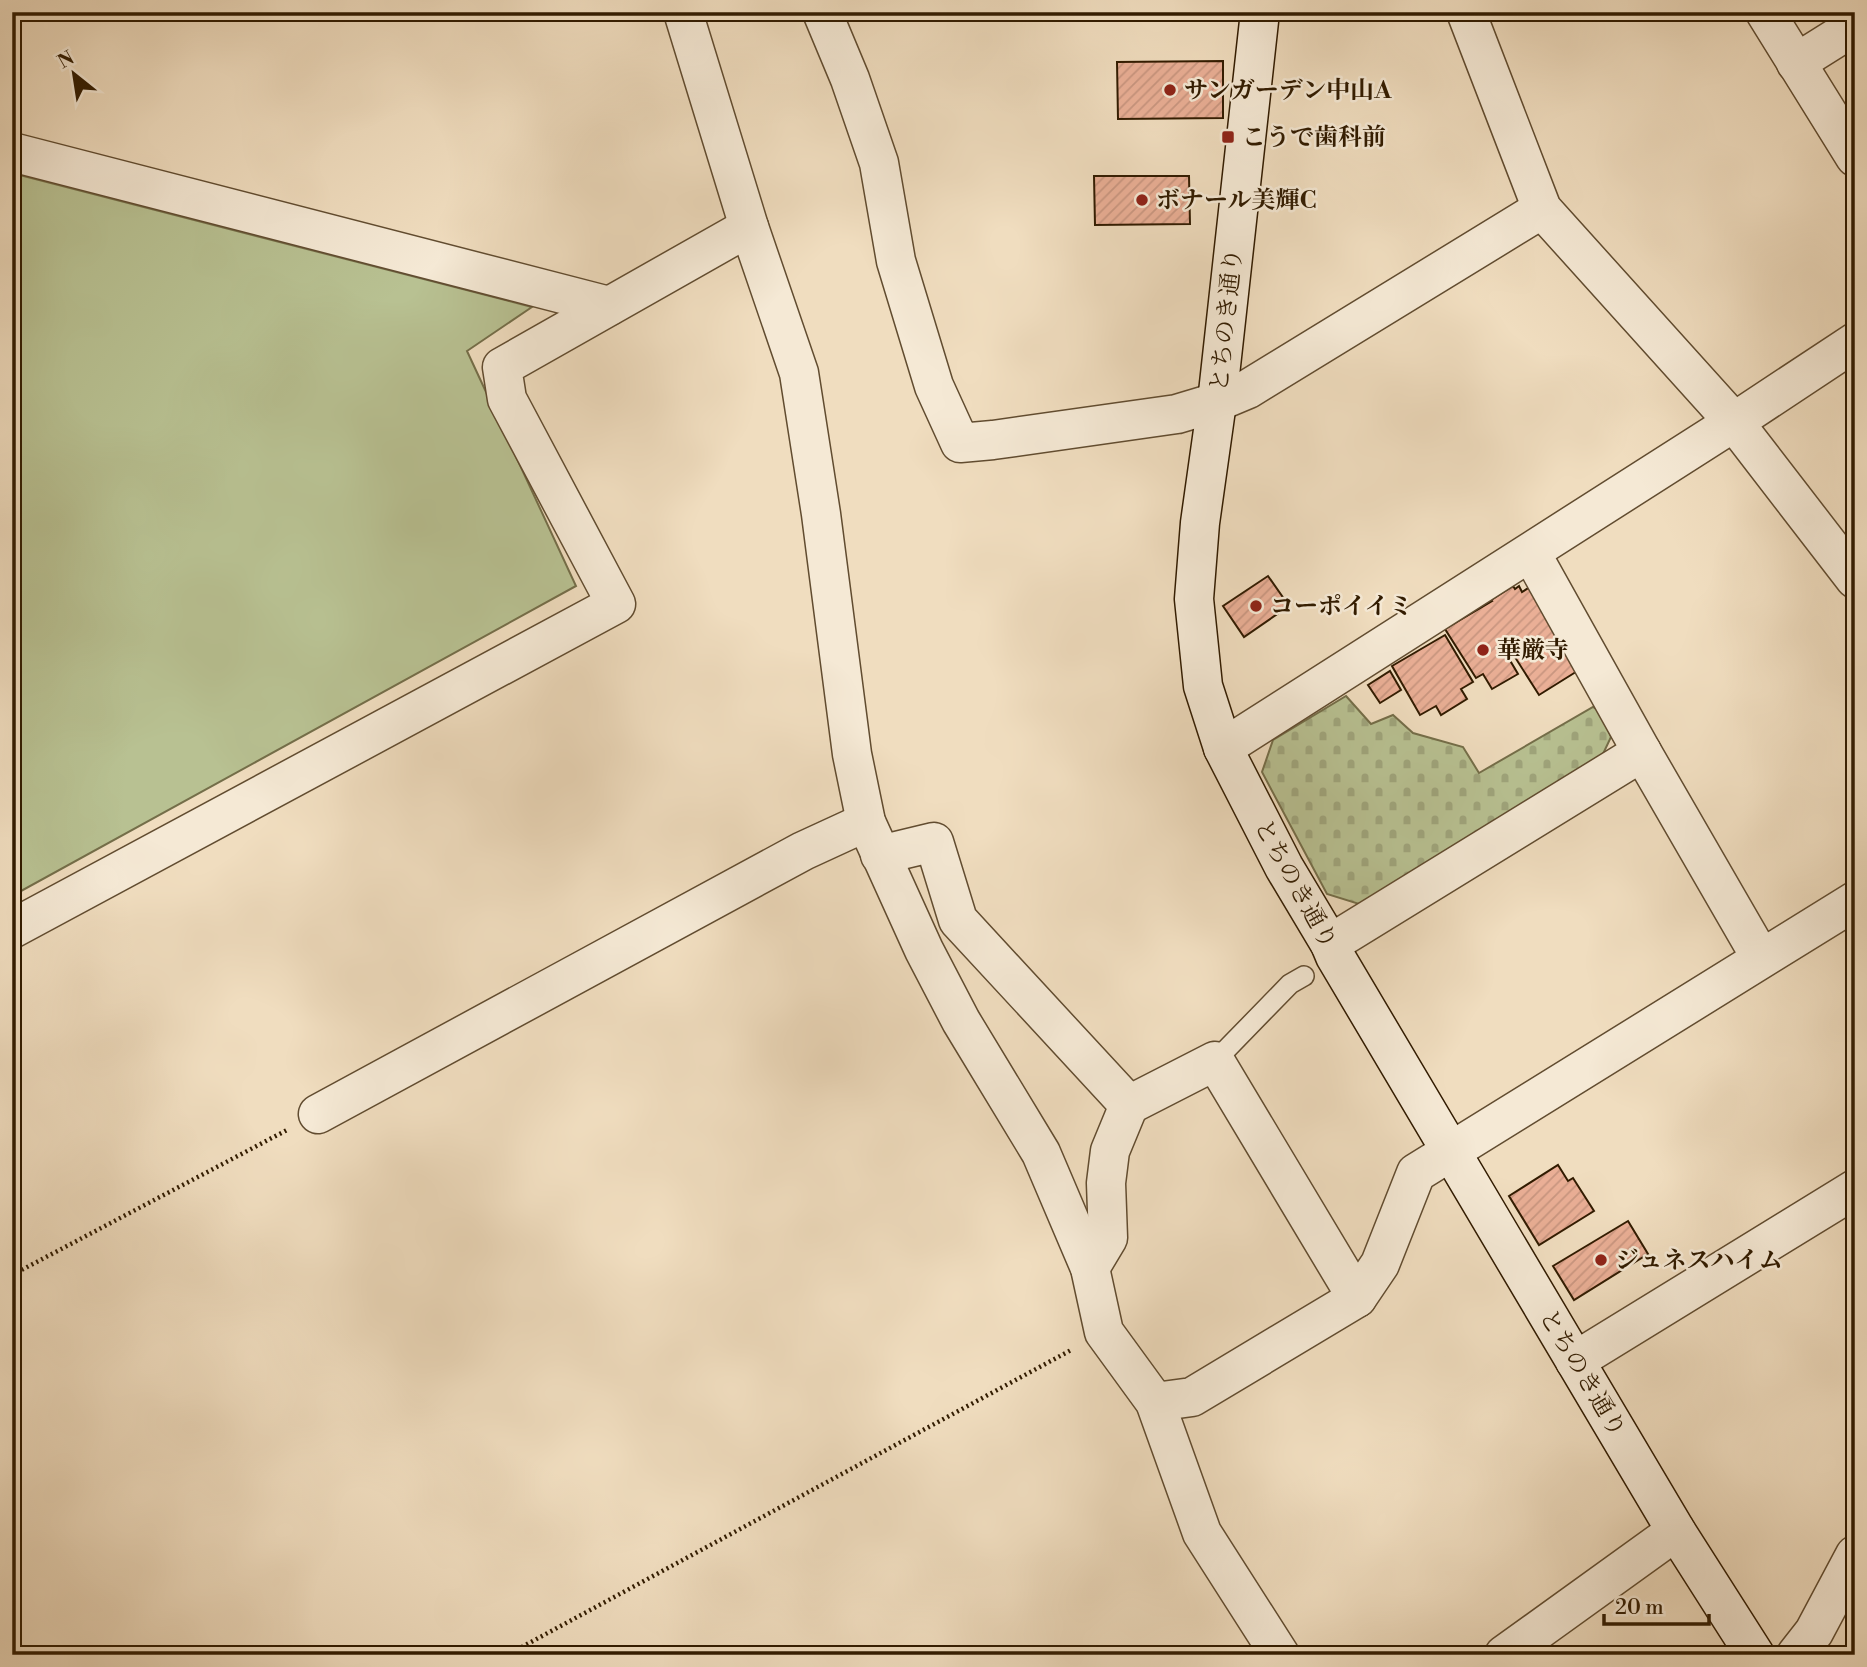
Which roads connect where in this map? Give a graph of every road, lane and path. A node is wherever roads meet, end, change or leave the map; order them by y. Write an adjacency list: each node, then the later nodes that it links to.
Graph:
1 (682, 12): 11 (street)
2 (822, 12): 14 (street)
3 (1260, 12): 14 (street, とちのき通り)
4 (1466, 12): 10 (street)
5 (1765, 12): 7 (street)
6 (1855, 26): 7 (street)
7 (1796, 63): 9 (street)
8 (12, 152): 12 (street)
9 (1855, 157)
10 (1542, 209): 14 (street); 15 (street)
11 (749, 227): 12 (street); 20 (street)
12 (609, 306): 22 (street)
13 (1855, 342): 15 (street)
14 (1217, 402): 18 (street, とちのき通り)
15 (1734, 422): 16 (street); 17 (street)
16 (1531, 553): 18 (street); 19 (street)
17 (1855, 579)
18 (1223, 748): 23 (street, とちのき通り)
19 (1642, 752): 23 (street); 24 (street)
20 (873, 838): 27 (street); 28 (street); 31 (street)
21 (1855, 901): 24 (street)
22 (12, 929)
23 (1330, 944): 29 (street, とちのき通り)
24 (1761, 958): 29 (street)
25 (1304, 976): 26 (lane)
26 (1215, 1061): 27 (street); 33 (street)
27 (1129, 1105): 31 (street)
28 (318, 1114): 32 (path)
29 (1452, 1151): 33 (street); 35 (street, とちのき通り)
30 (1855, 1189): 35 (street)
31 (1090, 1268): 34 (street)
32 (12, 1275)
33 (1357, 1298): 36 (street)
34 (1104, 1332): 36 (street); 39 (path)
35 (1575, 1361): 37 (street, とちのき通り)
36 (1156, 1402): 40 (street)
37 (1676, 1531): 41 (street); 42 (street, とちのき通り)
38 (1855, 1555): 43 (street)
39 (507, 1655)
40 (1280, 1655)
41 (1504, 1655)
42 (1755, 1655)
43 (1796, 1655)

